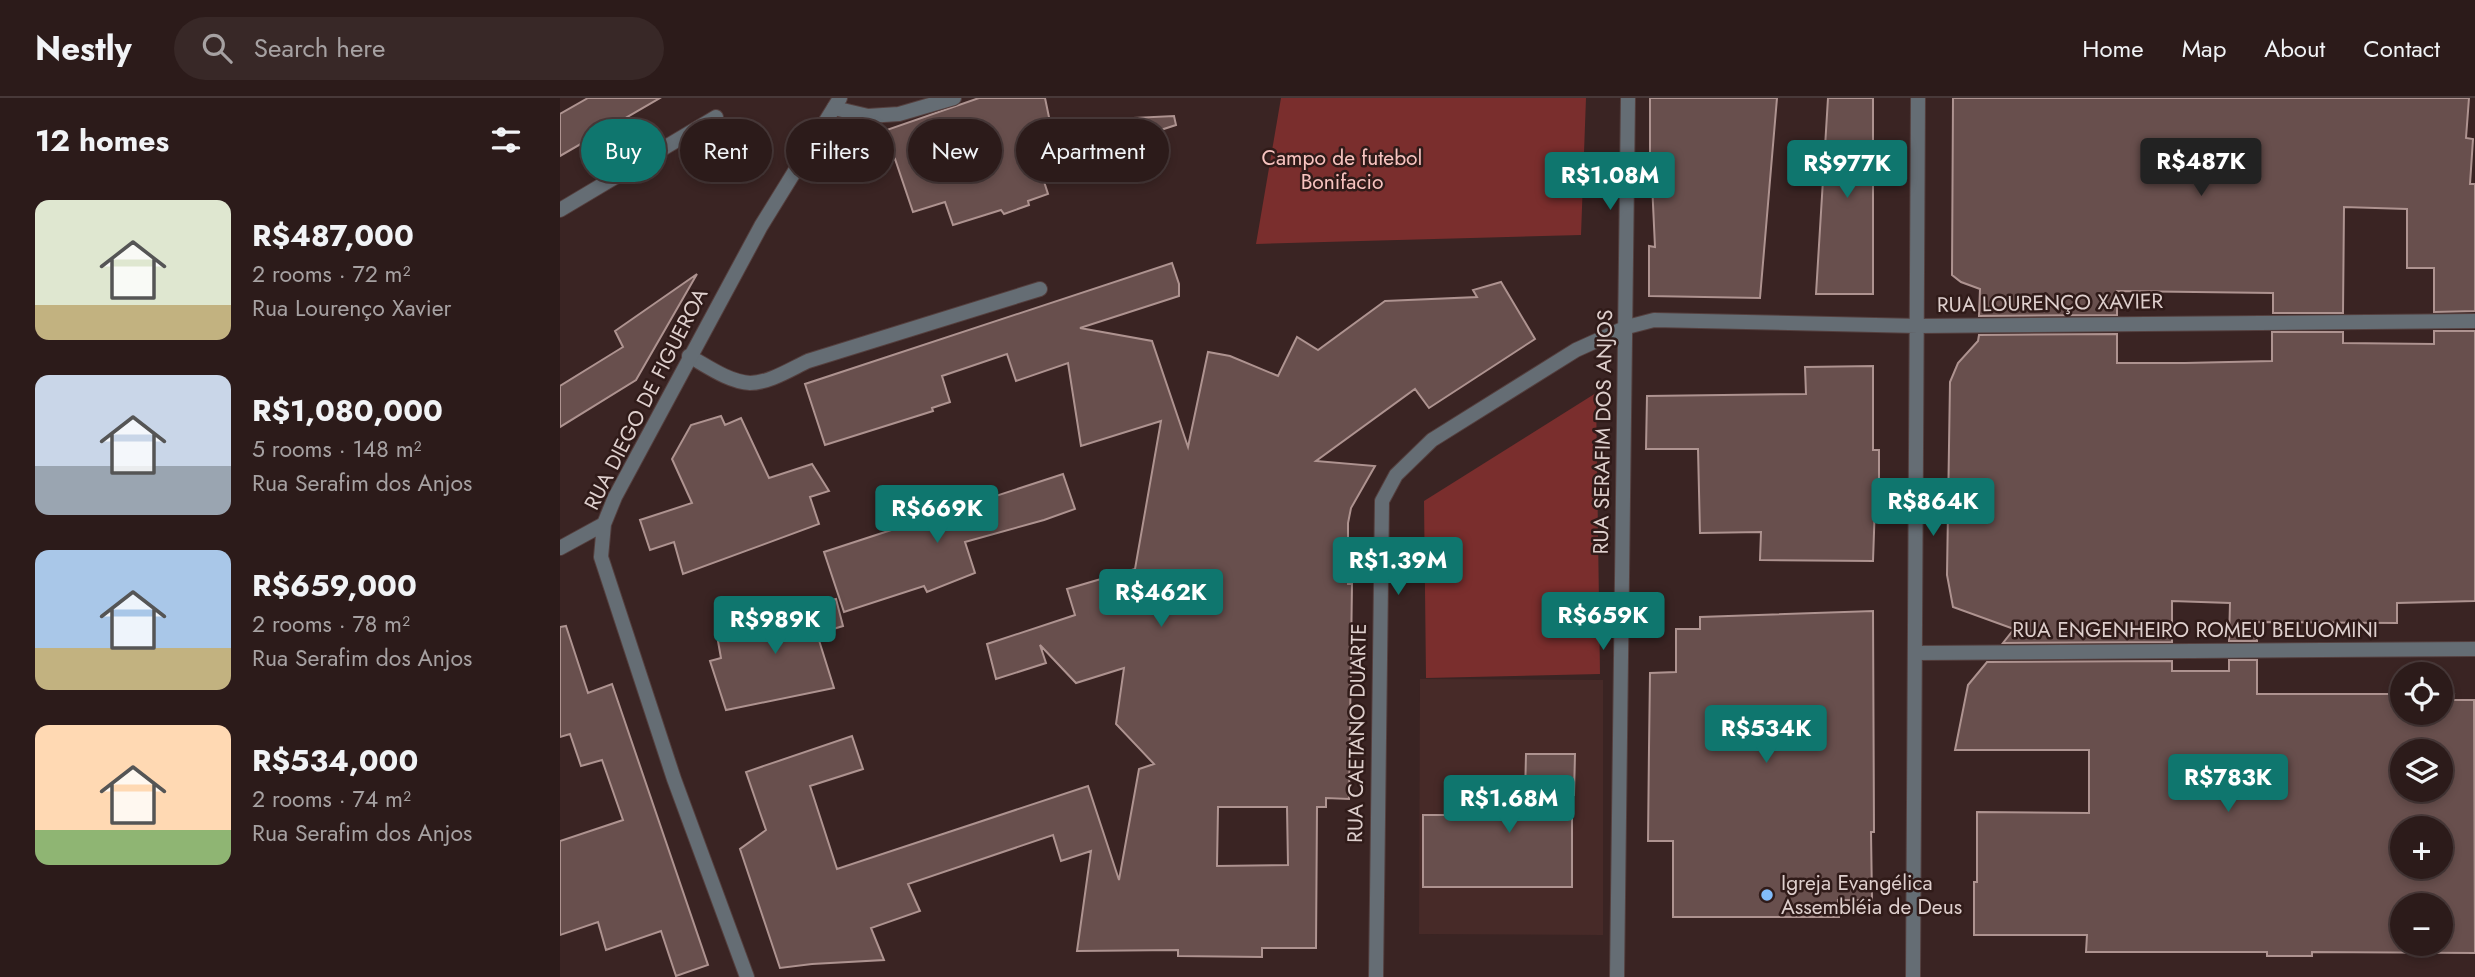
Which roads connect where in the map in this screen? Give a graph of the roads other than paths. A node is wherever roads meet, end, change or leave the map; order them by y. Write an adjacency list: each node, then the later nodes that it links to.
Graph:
1 (954, 98): 4 (street)
2 (1628, 98): 10 (street, RUA SERAFIM DOS ANJOS)
3 (1919, 98): 9 (street)
4 (837, 103): 11 (street, RUA DIEGO DE FIGUEROA)
5 (716, 117): 6 (street)
6 (560, 210)
7 (1040, 289): 11 (street)
8 (2475, 321): 9 (street, RUA LOURENÇO XAVIER)
9 (1918, 326): 10 (street, RUA LOURENÇO XAVIER); 15 (street)
10 (1627, 327): 17 (street, RUA CAETANO DUARTE); 18 (street, RUA SERAFIM DOS ANJOS)
11 (689, 356): 12 (street, RUA DIEGO DE FIGUEROA)
12 (604, 524): 13 (street); 16 (street, RUA DIEGO DE FIGUEROA)
13 (560, 548)
14 (2475, 649): 15 (street, RUA ENGENHEIRO ROMEU BELUOMINI)
15 (1915, 653): 19 (street)
16 (747, 977)
17 (1376, 977)
18 (1617, 977)
19 (1913, 977)

